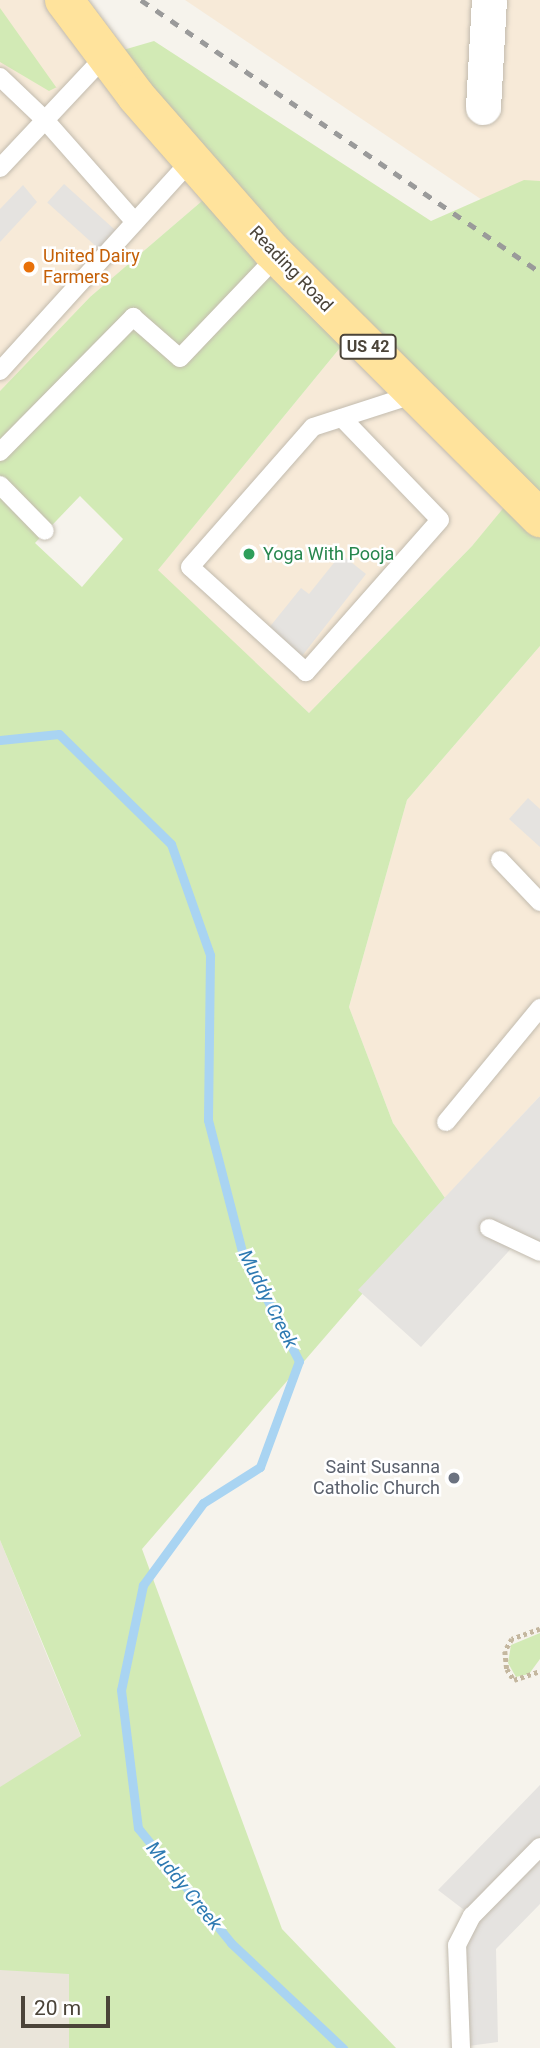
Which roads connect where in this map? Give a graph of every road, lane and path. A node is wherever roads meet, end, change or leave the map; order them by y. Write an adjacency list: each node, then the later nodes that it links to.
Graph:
1 (64, 0): 3 (main road, Reading Road / US 42)
2 (489, 0): 5 (street)
3 (106, 55): 6 (lane); 7 (main road, Reading Road / US 42)
4 (0, 77): 6 (lane)
5 (482, 107)
6 (45, 120): 8 (lane); 9 (lane)
7 (191, 160): 9 (lane); 10 (main road, Reading Road / US 42)
8 (0, 168)
9 (135, 222): 11 (lane)
10 (277, 256): 12 (main road, Reading Road / US 42); 14 (lane)
11 (0, 371)
12 (415, 394): 13 (lane); 16 (main road, Reading Road / US 42)
13 (342, 418): 13 (lane)
14 (0, 452)
15 (0, 485): 17 (lane)
16 (540, 518)
17 (45, 531)
18 (500, 860): 19 (lane)
19 (540, 902)
20 (540, 1008): 21 (lane)
21 (446, 1122)
22 (489, 1228): 23 (lane)
23 (540, 1252)
24 (540, 1629): 25 (path)
25 (540, 1671)
26 (540, 1847): 27 (lane)
27 (461, 2048)

